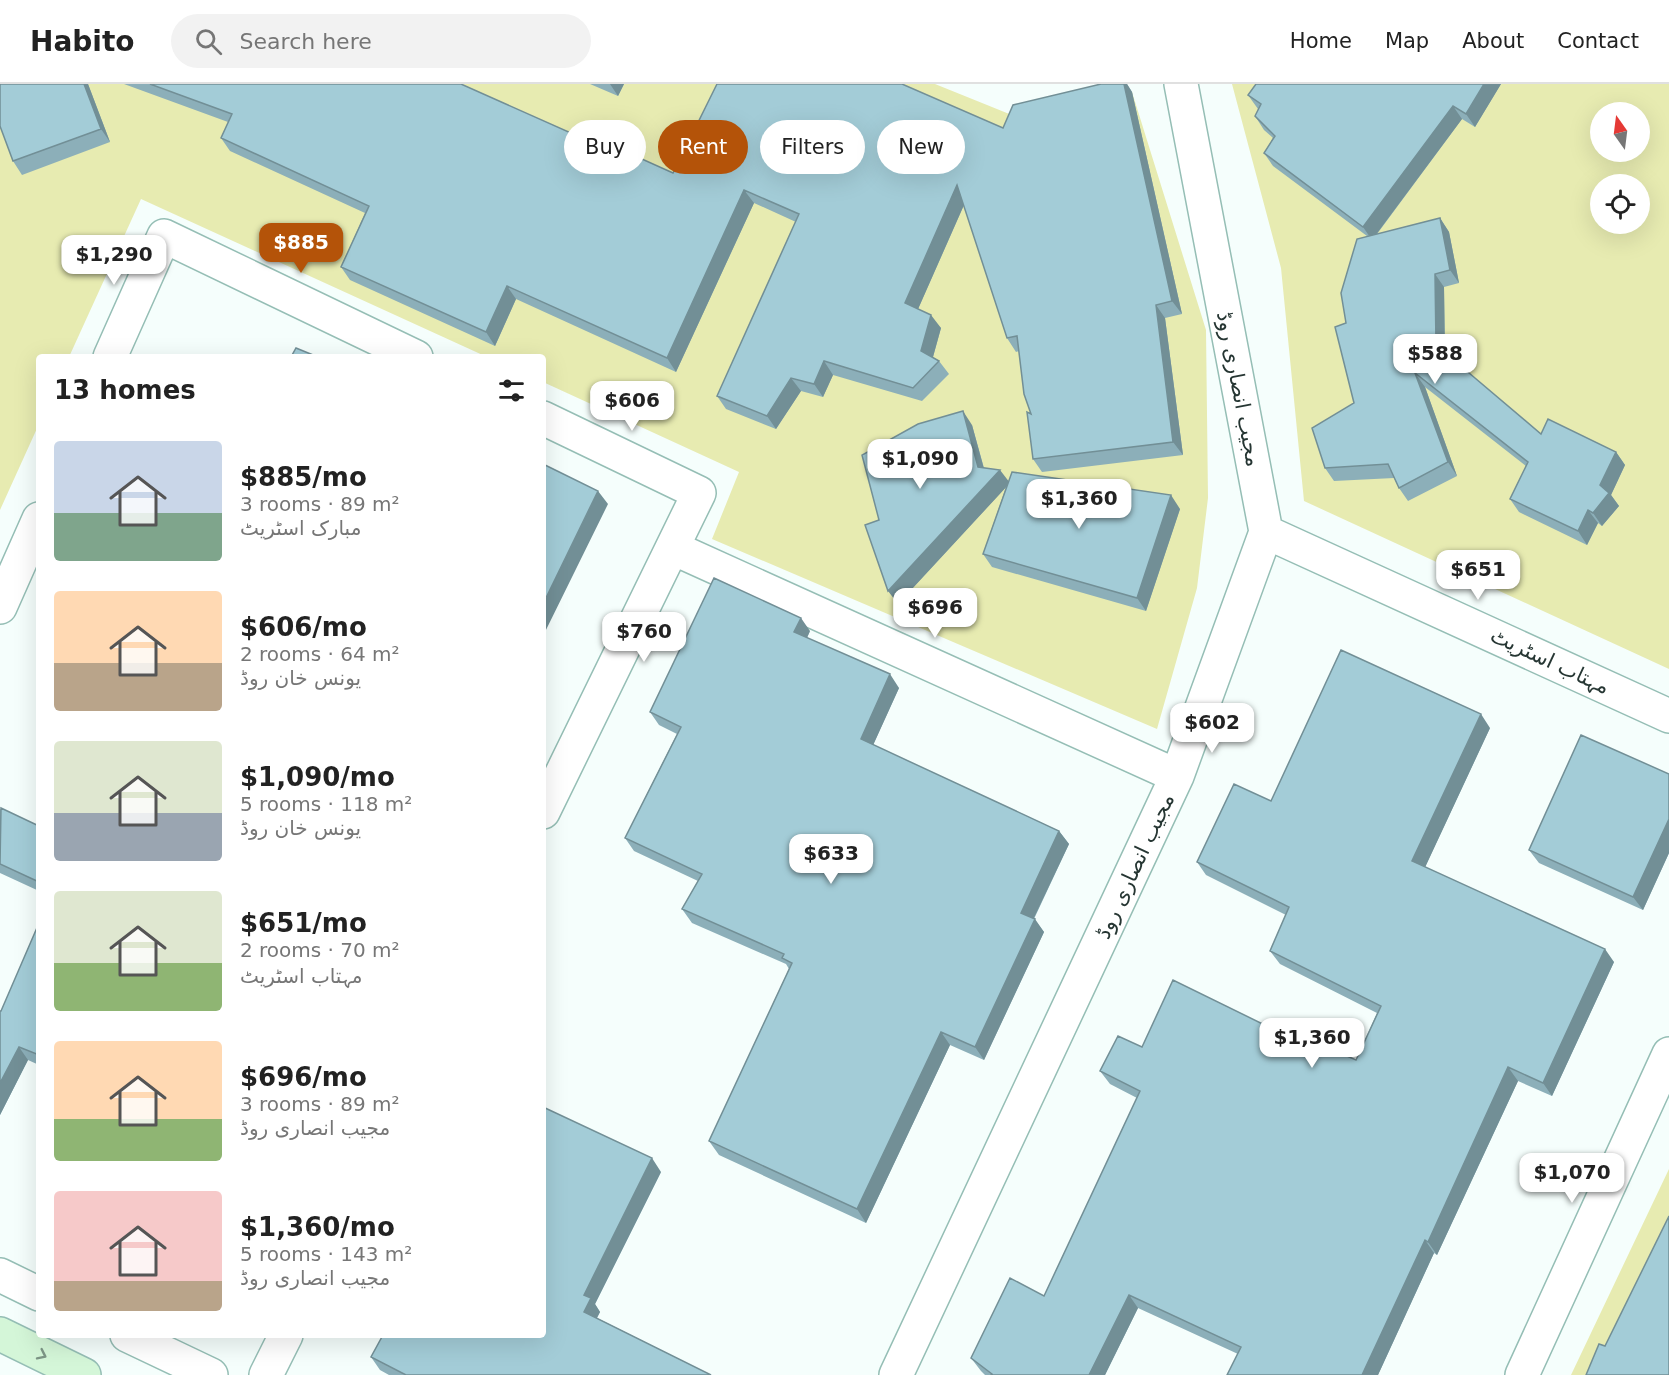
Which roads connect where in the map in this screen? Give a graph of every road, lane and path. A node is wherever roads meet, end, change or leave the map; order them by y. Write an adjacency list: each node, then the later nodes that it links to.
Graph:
1 (1181, 84): 6 (street, مجیب انصاری روڈ)
2 (111, 354): 3 (street)
3 (410, 354)
4 (546, 419): 7 (street)
5 (36, 526): 8 (street)
6 (1266, 532): 9 (street, مہتاب اسٹریٹ); 10 (street, مجیب انصاری روڈ)
7 (673, 548): 10 (street); 11 (street)
8 (0, 607)
9 (1669, 716)
10 (1178, 776): 21 (street, مجیب انصاری روڈ)
11 (546, 806)
12 (1669, 1054): 22 (street)
13 (0, 1275): 14 (street)
14 (36, 1293)
15 (0, 1334): 18 (main road, one-way to 18)
16 (133, 1338): 19 (street)
17 (284, 1338): 20 (street)
18 (84, 1375)
19 (211, 1375)
20 (266, 1375)
21 (896, 1375)
22 (1522, 1375)

